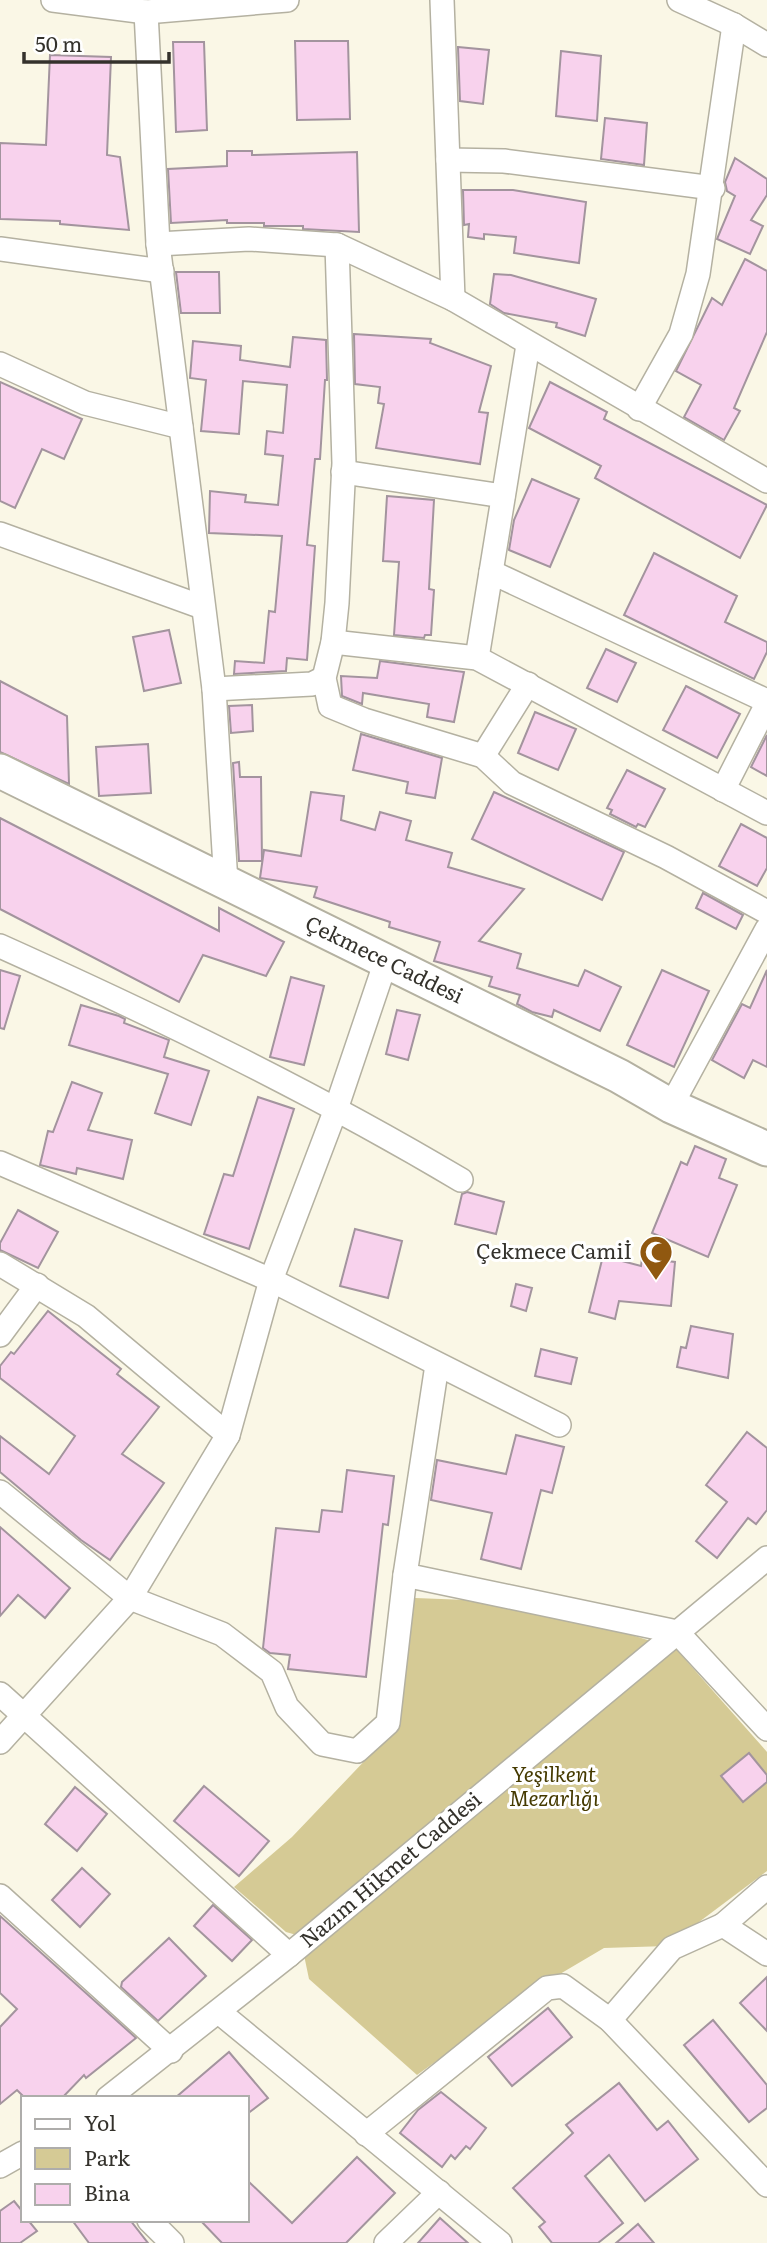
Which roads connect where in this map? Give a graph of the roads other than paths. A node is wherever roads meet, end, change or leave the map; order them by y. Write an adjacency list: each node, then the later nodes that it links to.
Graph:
1 (286, 0): 5 (street)
2 (442, 0): 8 (street)
3 (679, 0): 6 (street)
4 (68, 1): 5 (street)
5 (146, 12): 10 (street)
6 (734, 25): 7 (street); 9 (street)
7 (767, 45)
8 (448, 160): 9 (street); 14 (street)
9 (713, 188): 17 (street)
10 (158, 244): 11 (street); 13 (street)
11 (337, 245): 14 (street); 19 (street)
12 (0, 249): 13 (street)
13 (162, 271): 18 (street)
14 (453, 299): 15 (street)
15 (528, 345): 17 (street); 21 (street)
16 (0, 365): 18 (street)
17 (639, 409): 20 (street)
18 (181, 427): 24 (street)
19 (343, 472): 21 (street); 25 (street)
20 (767, 481)
21 (503, 496): 23 (street)
22 (0, 534): 24 (street)
23 (491, 572): 26 (street); 30 (street)
24 (202, 607): 29 (street)
25 (333, 642): 26 (street); 27 (street)
26 (477, 658): 28 (street)
27 (324, 678): 29 (street); 31 (street)
28 (528, 684): 31 (street); 33 (street)
29 (214, 689): 35 (street)
30 (767, 703): 33 (street)
31 (482, 756): 36 (street)
32 (0, 771): 35 (main road, Çekmece Caddesi)
33 (723, 790): 34 (street)
34 (767, 813)
35 (226, 883): 39 (main road, Çekmece Caddesi)
36 (767, 912)
37 (767, 929): 40 (street)
38 (0, 946): 41 (street)
39 (386, 961): 40 (main road, Çekmece Caddesi); 41 (street)
40 (671, 1106): 42 (main road, Çekmece Caddesi)
41 (336, 1109): 44 (street); 46 (street)
42 (767, 1149)
43 (0, 1163): 46 (street)
44 (461, 1180)
45 (0, 1264): 47 (street)
46 (271, 1280): 49 (street); 51 (street)
47 (37, 1285): 48 (street); 51 (street)
48 (0, 1335)
49 (436, 1366): 50 (street); 54 (street)
50 (559, 1425)
51 (228, 1435): 55 (street)
52 (0, 1492): 55 (street)
53 (767, 1558): 56 (street, Nazım Hikmet Caddesi)
54 (405, 1575): 55 (street); 56 (street)
55 (130, 1598): 58 (street)
56 (677, 1632): 59 (street); 65 (street, Nazım Hikmet Caddesi)
57 (0, 1694): 58 (street)
58 (24, 1714): 60 (street); 65 (street)
59 (767, 1729)
60 (0, 1742)
61 (767, 1887): 63 (street)
62 (0, 1896): 68 (street)
63 (723, 1925): 64 (street); 67 (street)
64 (767, 1954)
65 (289, 1955): 66 (street, Nazım Hikmet Caddesi)
66 (219, 2012): 68 (street, Nazım Hikmet Caddesi); 70 (street)
67 (610, 2020): 70 (street); 73 (street)
68 (171, 2051): 69 (street, Nazım Hikmet Caddesi)
69 (111, 2096)
70 (366, 2134): 74 (street)
71 (21, 2154): 72 (street)
72 (0, 2166)
73 (767, 2185)
74 (439, 2192): 77 (street); 78 (street)
75 (151, 2222): 76 (street)
76 (172, 2243)
77 (386, 2243)
78 (500, 2243)

